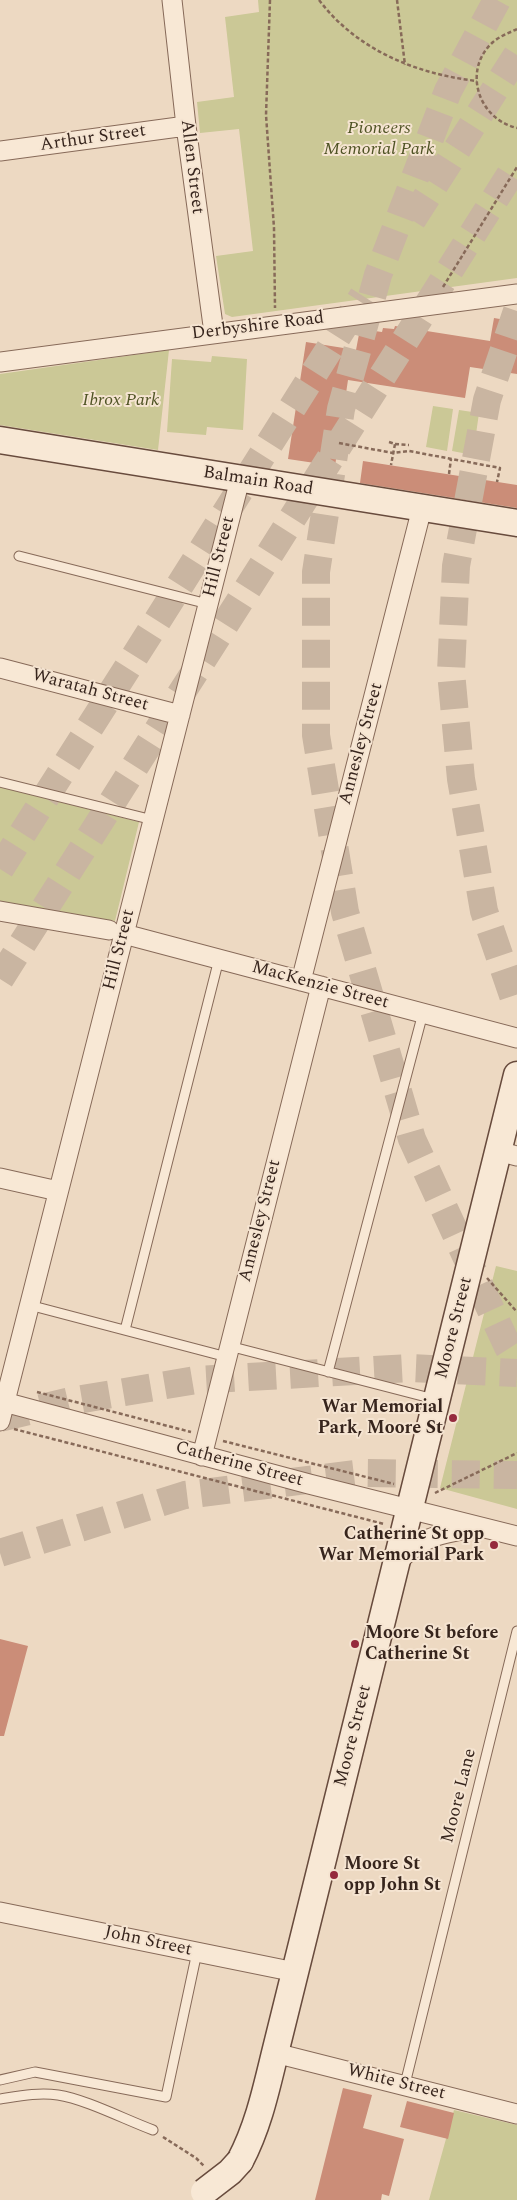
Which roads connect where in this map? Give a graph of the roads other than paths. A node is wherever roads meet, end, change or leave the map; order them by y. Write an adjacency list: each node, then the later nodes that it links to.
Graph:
1 (172, 0): 2 (street, Allen Street)
2 (186, 126): 3 (street, Arthur Street); 5 (street, Allen Street)
3 (0, 151)
4 (517, 294): 5 (street, Derbyshire Road)
5 (214, 333): 6 (street, Derbyshire Road)
6 (0, 362)
7 (0, 440): 8 (main road, Balmain Road)
8 (240, 479): 9 (main road, Balmain Road); 12 (street, Hill Street)
9 (422, 508): 10 (main road, Balmain Road); 20 (street, Annesley Street)
10 (517, 523)
11 (19, 556): 12 (lane)
12 (208, 604): 14 (street, Hill Street)
13 (0, 668): 14 (street, Waratah Street)
14 (180, 715): 16 (street, Hill Street)
15 (0, 782): 16 (lane)
16 (153, 820): 18 (street, Hill Street)
17 (0, 911): 18 (street, MacKenzie Street)
18 (117, 932): 19 (street, MacKenzie Street); 27 (street, Hill Street)
19 (219, 959): 20 (street, MacKenzie Street); 29 (lane)
20 (301, 981): 21 (street, MacKenzie Street)
21 (320, 986): 22 (street, MacKenzie Street); 30 (street, Annesley Street)
22 (423, 1013): 23 (street, MacKenzie Street); 31 (lane)
23 (517, 1038)
24 (517, 1075): 25 (main road, Moore Street)
25 (508, 1153): 32 (main road, Moore Street)
26 (0, 1178): 27 (street)
27 (58, 1191): 28 (street, Hill Street)
28 (29, 1305): 29 (lane); 33 (street, Hill Street)
29 (125, 1330): 30 (lane)
30 (228, 1352): 31 (lane); 34 (street, Annesley Street)
31 (328, 1372): 32 (lane)
32 (437, 1400): 35 (main road, Moore Street)
33 (3, 1413): 34 (street, Catherine Street)
34 (202, 1456): 35 (street, Catherine Street)
35 (410, 1509): 36 (street, Catherine Street); 38 (main road, Moore Street)
36 (479, 1527): 37 (street, Catherine Street); 38 (street, Catherine Street)
37 (517, 1536)
38 (398, 1561): 42 (main road, Moore Street)
39 (517, 1632): 45 (lane, Moore Lane)
40 (0, 1912): 41 (street, John Street)
41 (197, 1952): 42 (street, John Street); 44 (lane)
42 (295, 1972): 43 (main road, Moore Street)
43 (275, 2053): 45 (street, White Street); 49 (main road, Moore Street, bridge)
44 (0, 2080)
45 (405, 2084): 47 (street, White Street)
46 (0, 2099): 48 (lane)
47 (517, 2114)
48 (153, 2130)
49 (202, 2187)

